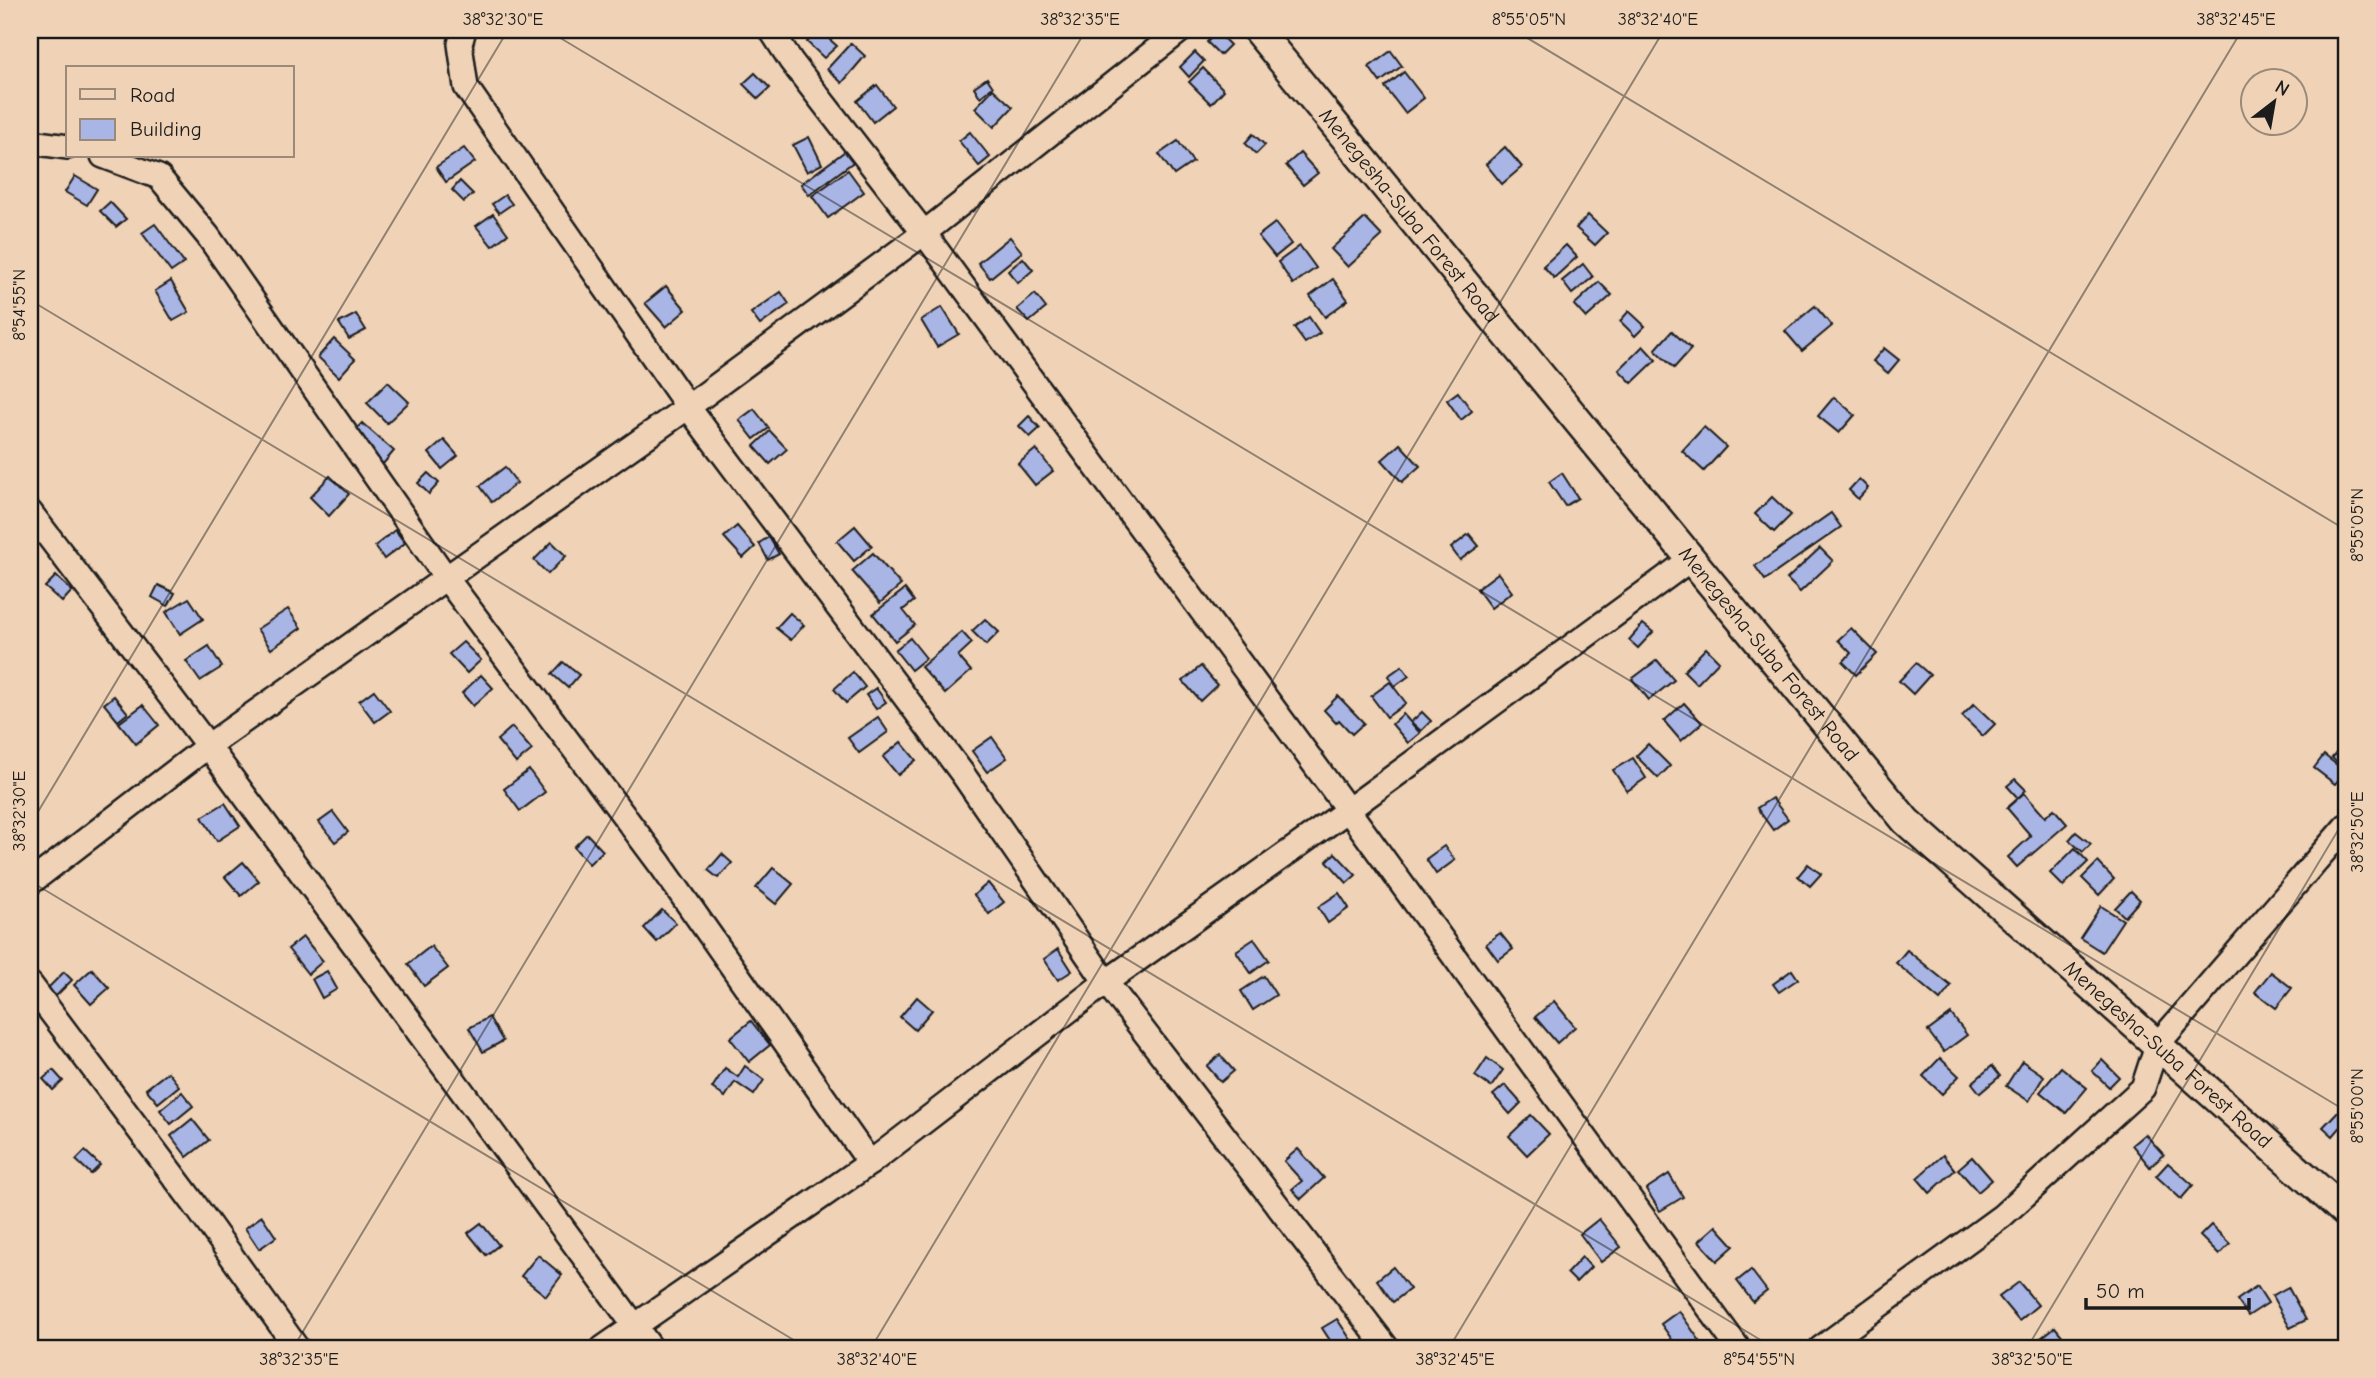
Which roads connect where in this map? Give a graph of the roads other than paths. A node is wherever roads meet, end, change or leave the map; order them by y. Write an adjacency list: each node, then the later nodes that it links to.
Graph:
1 (464, 30): 9 (street)
2 (771, 30): 8 (street)
3 (1181, 30): 8 (street)
4 (1257, 30): 11 (street, Menegesha-Suba Forest Road)
5 (30, 142): 6 (street)
6 (66, 147)
7 (108, 158): 12 (street)
8 (924, 233): 9 (street); 14 (street)
9 (688, 407): 12 (street); 17 (street)
10 (30, 512): 13 (street)
11 (1691, 559): 14 (street); 19 (street, Menegesha-Suba Forest Road)
12 (447, 579): 13 (street); 20 (street)
13 (208, 746): 16 (street); 22 (street)
14 (1348, 810): 17 (street); 27 (street)
15 (2346, 827): 19 (street)
16 (30, 883)
17 (1106, 982): 20 (street); 26 (street)
18 (30, 984): 23 (street)
19 (2157, 1045): 21 (street, Menegesha-Suba Forest Road); 28 (street)
20 (870, 1164): 22 (street)
21 (2346, 1213)
22 (636, 1327): 24 (street); 25 (street)
23 (297, 1348)
24 (603, 1348)
25 (651, 1348)
26 (1387, 1348)
27 (1738, 1348)
28 (1821, 1348)

